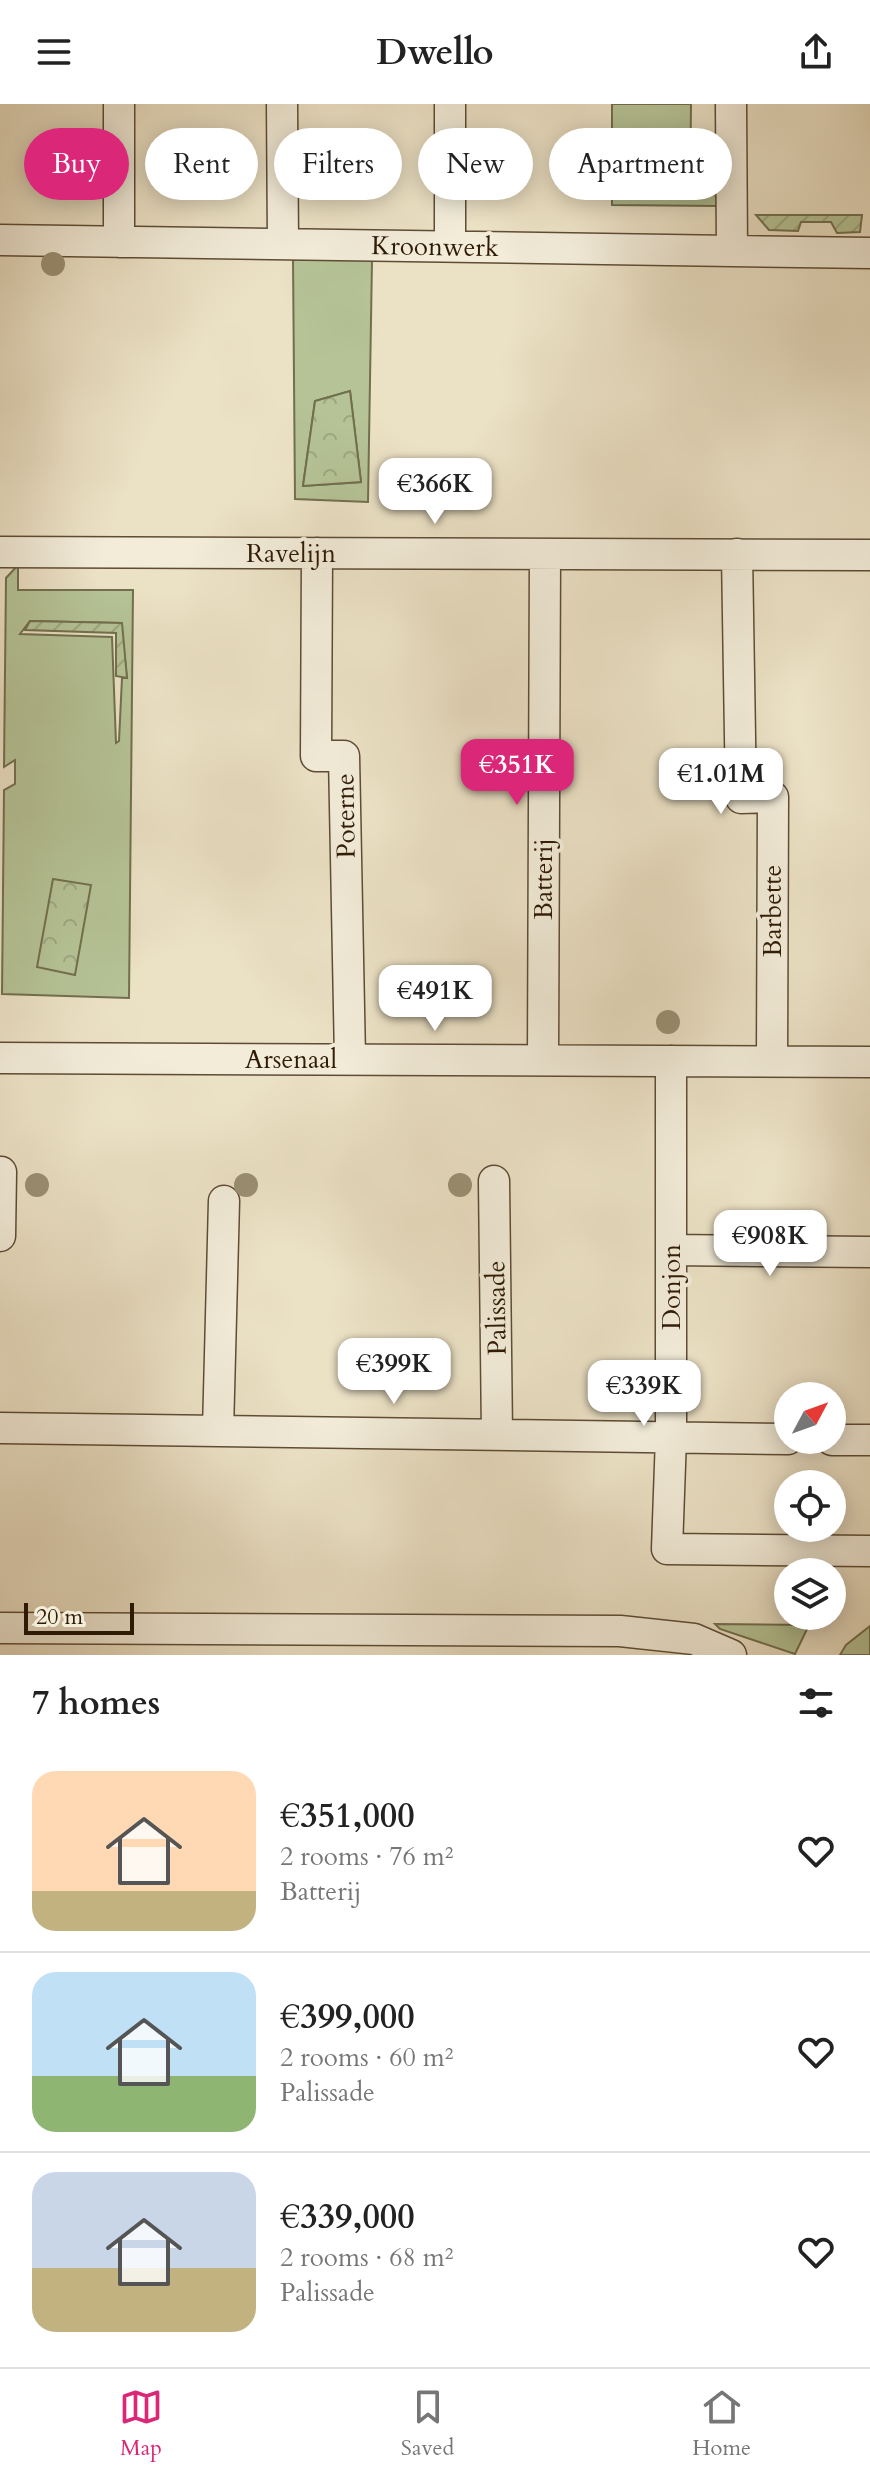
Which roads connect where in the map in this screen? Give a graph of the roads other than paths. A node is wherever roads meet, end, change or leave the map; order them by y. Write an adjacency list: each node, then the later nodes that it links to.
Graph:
1 (119, 104): 6 (street)
2 (282, 104): 7 (street)
3 (450, 104): 8 (street)
4 (731, 104): 9 (street)
5 (0, 240): 6 (street, Kroonwerk)
6 (119, 242): 7 (street, Kroonwerk)
7 (283, 244): 8 (street, Kroonwerk)
8 (450, 246): 9 (street, Kroonwerk)
9 (732, 250): 10 (street, Kroonwerk)
10 (870, 253)
11 (0, 552): 12 (street, Ravelijn)
12 (317, 553): 13 (street, Ravelijn); 17 (street, Poterne)
13 (545, 554): 14 (street, Ravelijn); 18 (street, Batterij)
14 (737, 554): 15 (street, Ravelijn); 20 (street, Barbette)
15 (870, 555)
16 (0, 1058): 17 (street, Arsenaal)
17 (350, 1059): 18 (street, Arsenaal)
18 (543, 1060): 19 (street, Arsenaal)
19 (671, 1061): 20 (street, Arsenaal); 26 (street, Donjon)
20 (772, 1061): 21 (street, Arsenaal)
21 (870, 1062)
22 (1, 1172): 25 (street)
23 (494, 1181): 30 (street, Palissade)
24 (224, 1201): 29 (street)
25 (0, 1236)
26 (671, 1250): 27 (street); 31 (street, Donjon)
27 (870, 1252)
28 (0, 1428): 29 (street)
29 (218, 1431): 30 (street)
30 (497, 1435): 31 (street)
31 (671, 1437): 32 (street); 35 (street, Donjon)
32 (774, 1439)
33 (846, 1440): 34 (street)
34 (870, 1440)
35 (870, 1551)
36 (0, 1628): 37 (street)
37 (731, 1655)

